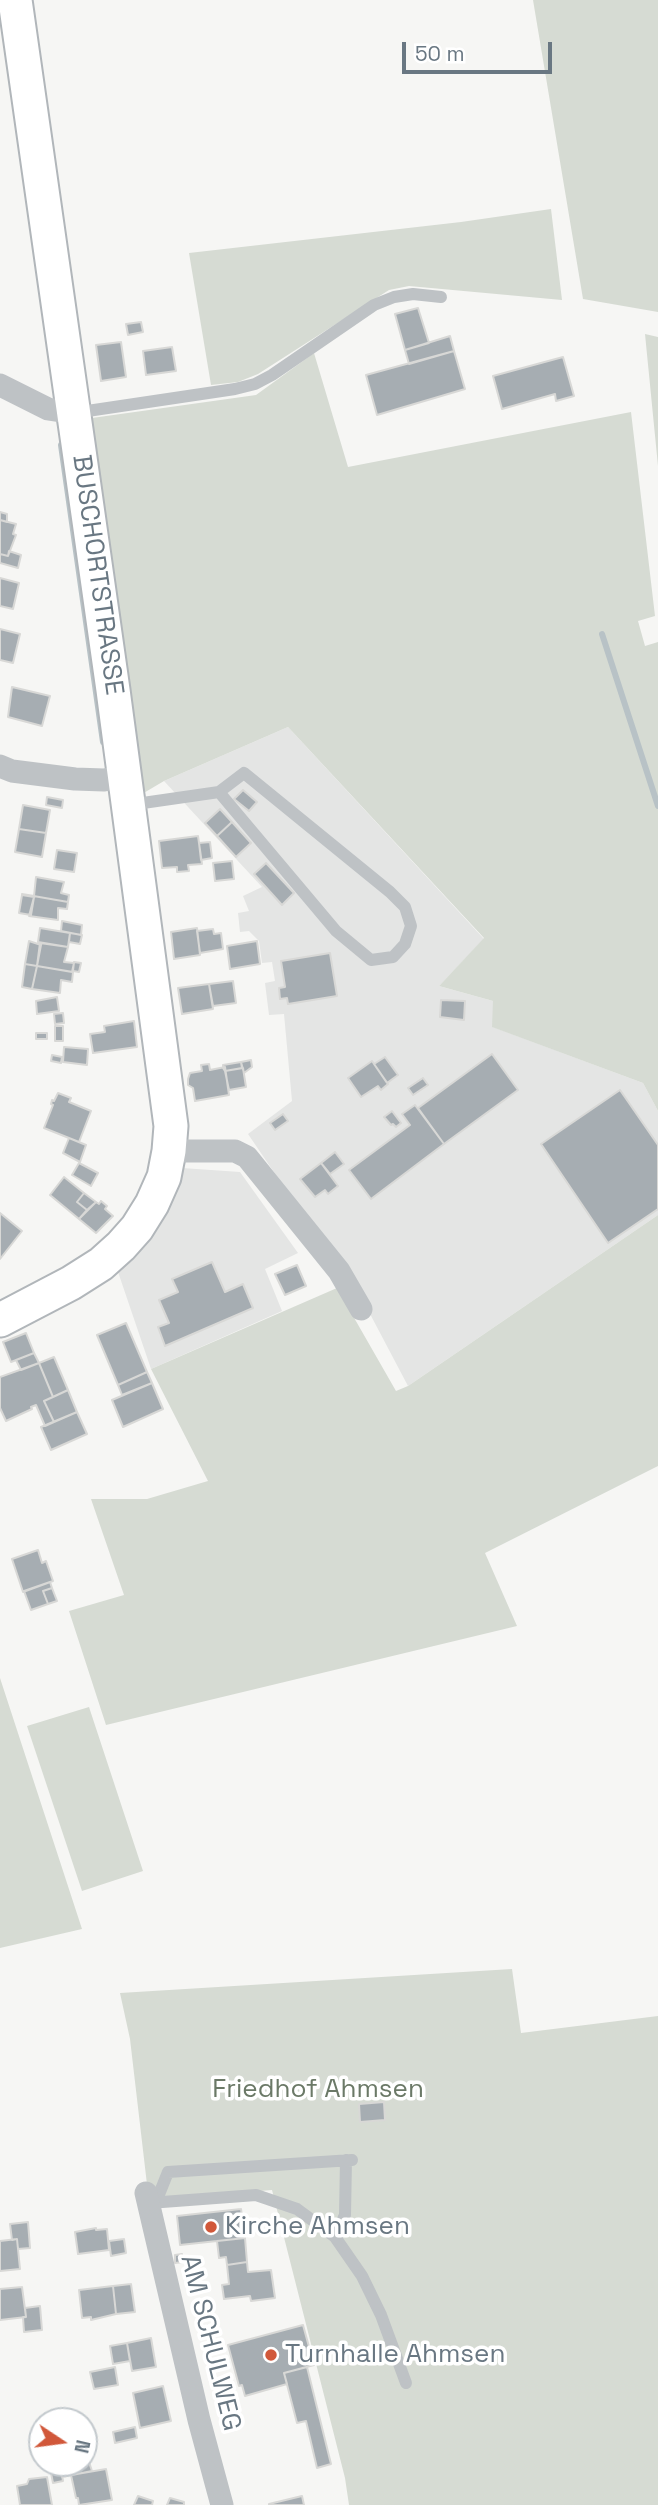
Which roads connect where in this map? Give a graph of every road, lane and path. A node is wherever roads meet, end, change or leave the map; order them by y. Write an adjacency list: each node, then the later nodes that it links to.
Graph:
1 (15, 0): 4 (main road, BUSCHORTSTRASSE)
2 (441, 297): 4 (lane)
3 (0, 385): 4 (street)
4 (74, 413): 6 (main road, BUSCHORTSTRASSE)
5 (0, 766): 6 (street)
6 (127, 791): 7 (lane); 8 (main road, BUSCHORTSTRASSE)
7 (219, 792): 7 (lane)
8 (169, 1152): 9 (street); 10 (main road, BUSCHORTSTRASSE)
9 (361, 1309)
10 (0, 1320)
11 (147, 2198): 12 (lane); 12 (lane); 14 (street, AM SCHULWEG)
12 (335, 2236): 13 (lane)
13 (406, 2383)
14 (222, 2505)

